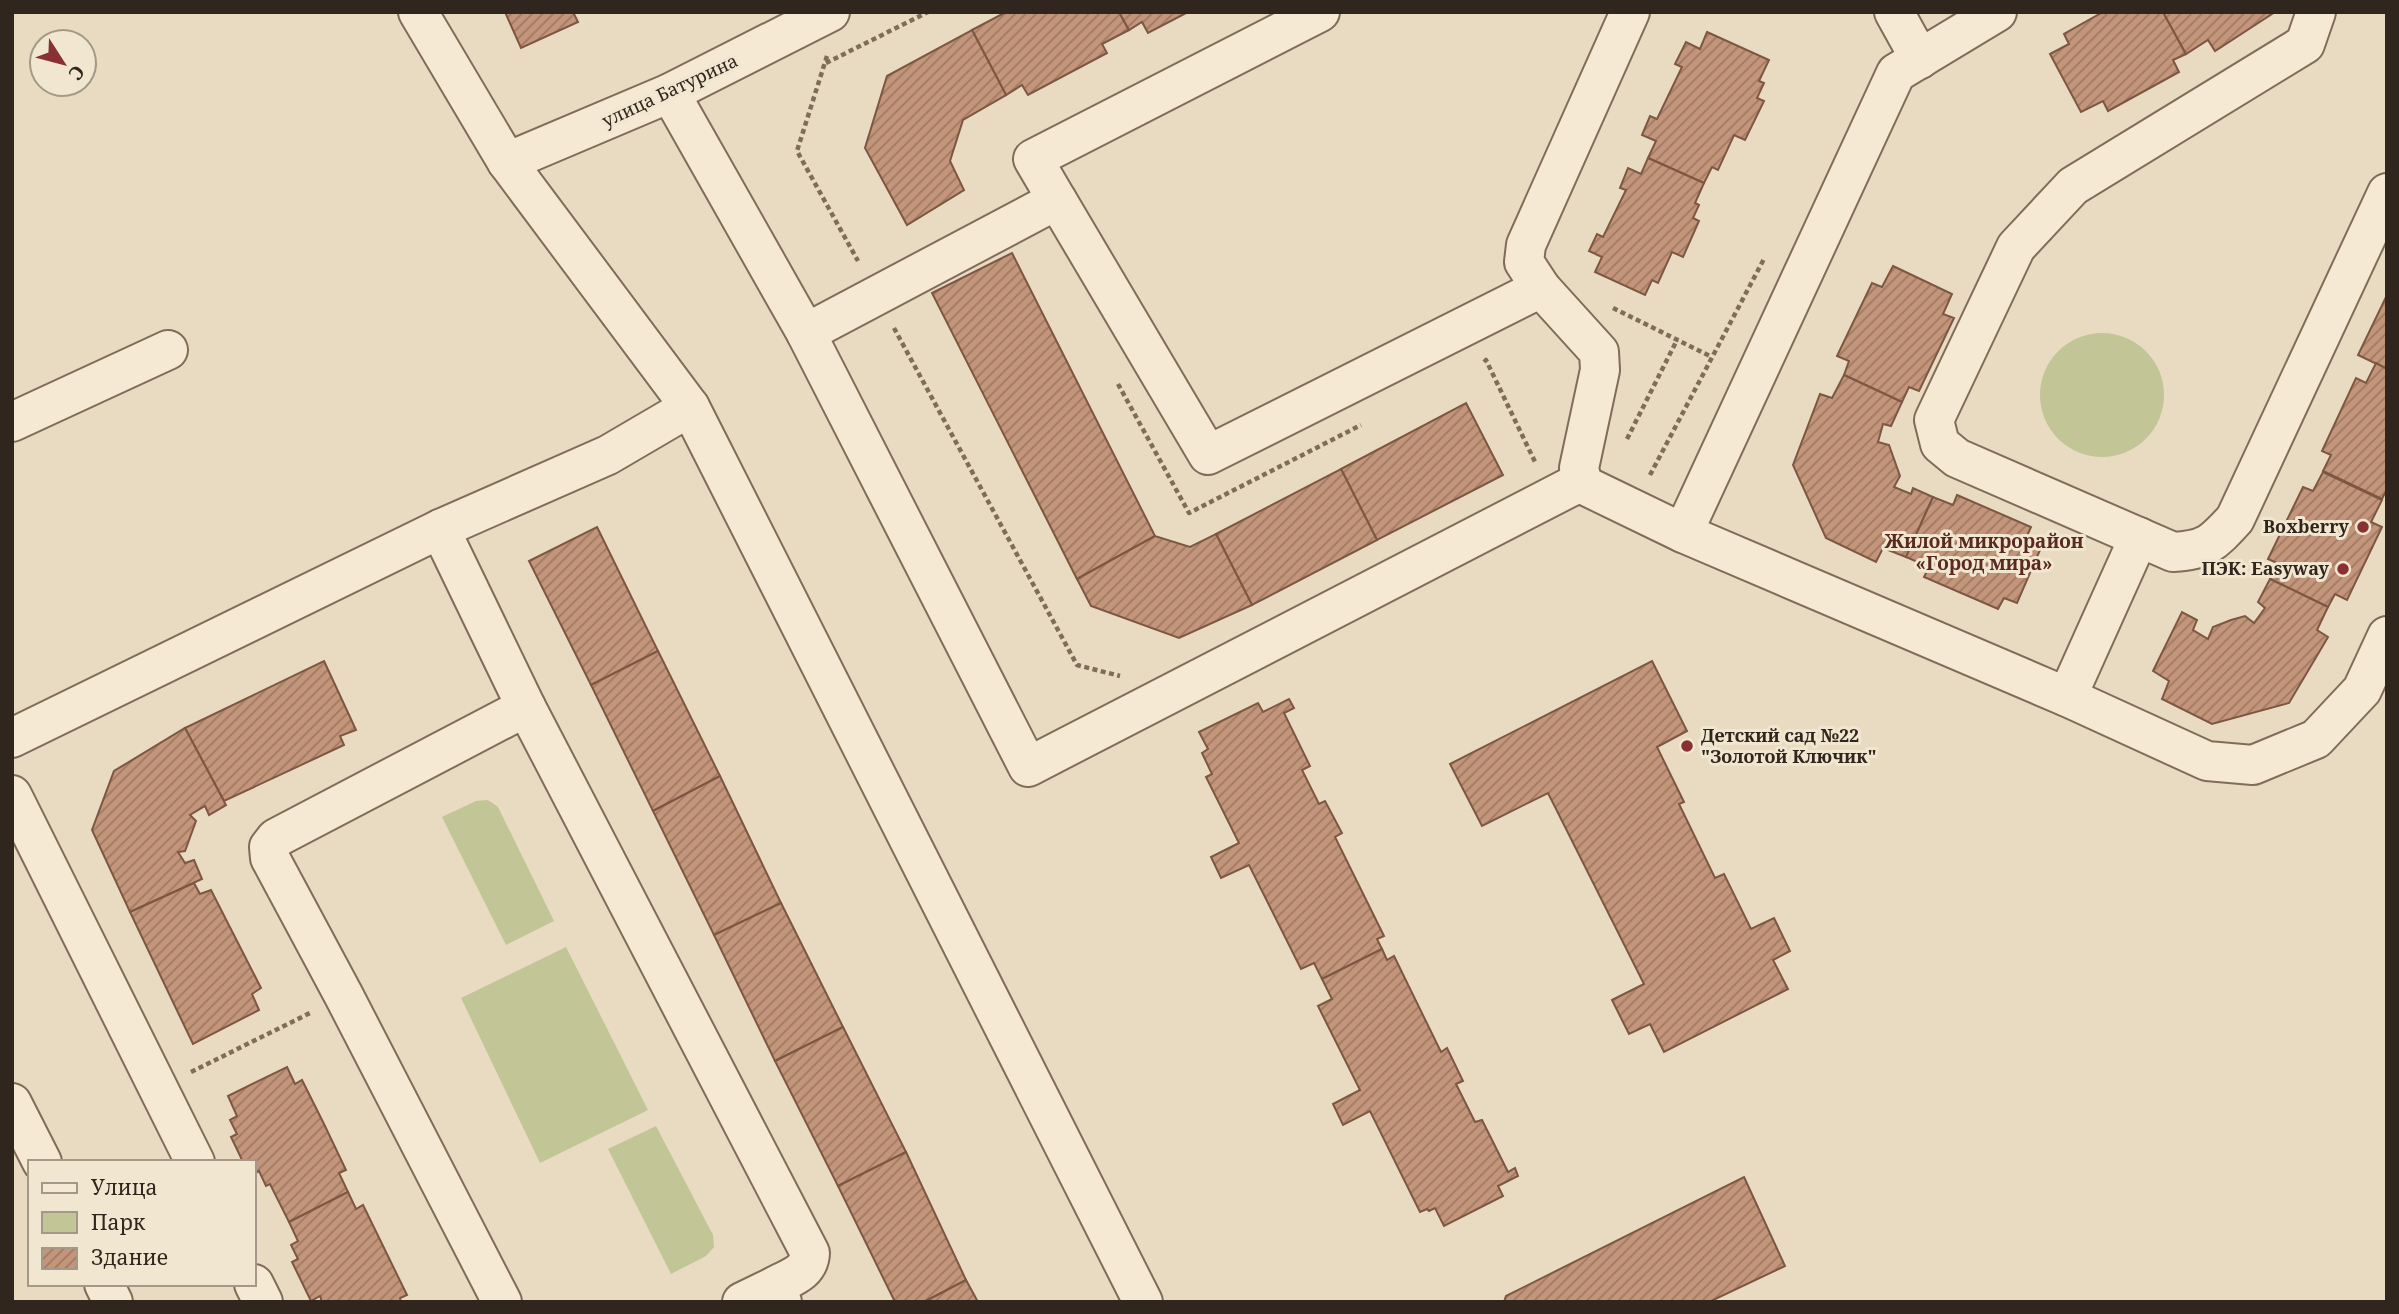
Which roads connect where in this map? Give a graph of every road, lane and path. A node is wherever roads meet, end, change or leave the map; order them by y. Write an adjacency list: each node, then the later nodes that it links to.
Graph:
1 (418, 12): 13 (street)
2 (830, 12): 12 (street, улица Батурина)
3 (928, 12): 11 (path)
4 (1320, 12): 15 (street)
5 (1630, 12): 16 (street)
6 (1894, 12): 10 (street)
7 (1997, 12): 10 (street)
8 (2316, 12): 30 (street)
9 (829, 50): 11 (path)
10 (1920, 59): 29 (street)
11 (825, 63): 17 (path)
12 (670, 93): 13 (street, улица Батурина); 18 (street)
13 (507, 162): 23 (street)
14 (2387, 193): 30 (street)
15 (1056, 200): 16 (street); 17 (street)
16 (1541, 288): 27 (street)
17 (877, 295): 18 (street); 32 (path)
18 (806, 333): 32 (street)
19 (1677, 340): 26 (path)
20 (168, 350): 24 (street)
21 (1474, 367): 27 (path)
22 (1117, 383): 25 (path)
23 (690, 407): 28 (street); 48 (street)
24 (12, 422)
25 (1362, 424)
26 (1625, 444)
27 (1567, 488): 29 (street); 32 (street)
28 (440, 529): 34 (street); 35 (street)
29 (1683, 533): 33 (street)
30 (2139, 537): 33 (street)
31 (2387, 636): 33 (street)
32 (1177, 691)
33 (2067, 697)
34 (526, 707): 37 (street); 44 (street)
35 (12, 738)
36 (12, 795): 38 (street)
37 (344, 996): 38 (path); 47 (street)
38 (159, 1088): 41 (street)
39 (12, 1103): 40 (street)
40 (41, 1160)
41 (194, 1160)
42 (105, 1286): 45 (street)
43 (255, 1286): 46 (street)
44 (766, 1297)
45 (113, 1302)
46 (263, 1302)
47 (502, 1302)
48 (1143, 1302)

